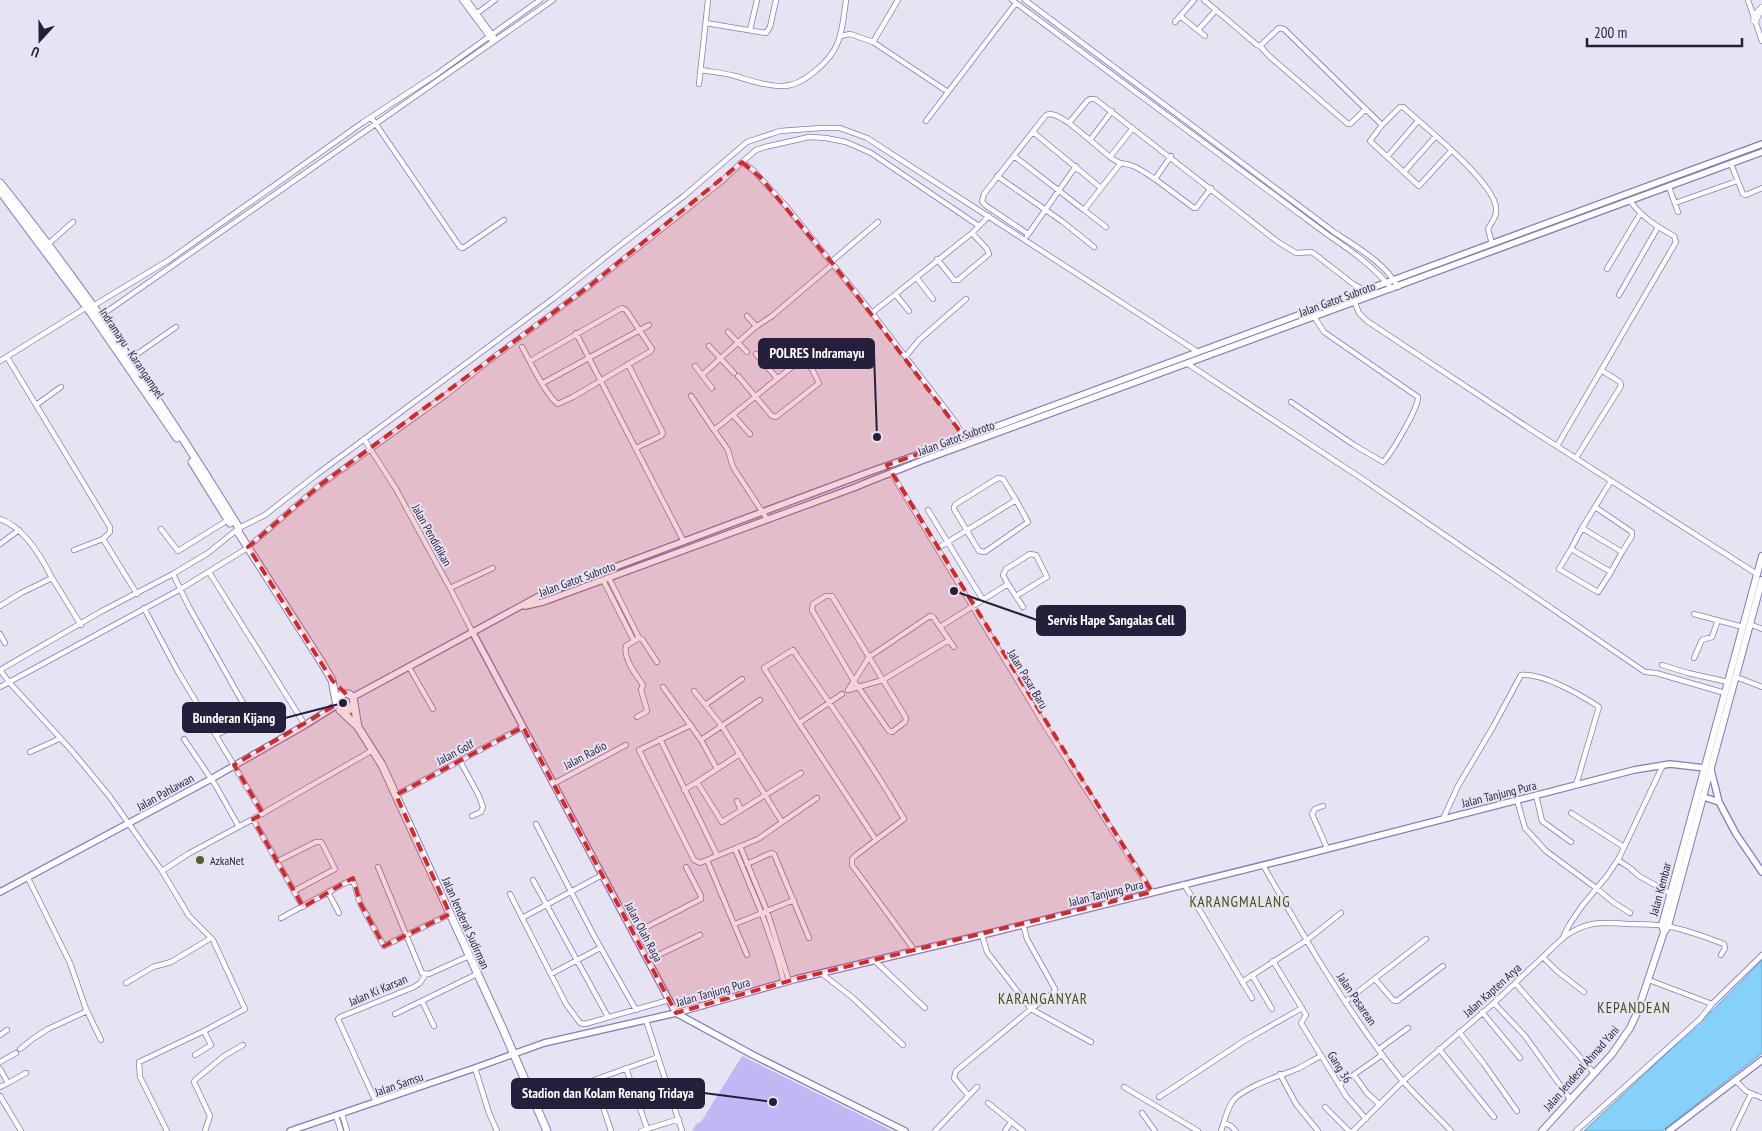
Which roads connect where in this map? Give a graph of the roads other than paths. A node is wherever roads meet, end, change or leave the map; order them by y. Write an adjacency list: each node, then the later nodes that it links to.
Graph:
1 (462, 0): 18 (street)
2 (467, 0): 18 (street)
3 (495, 0): 18 (street)
4 (540, 0): 27 (street)
5 (553, 0): 30 (street)
6 (708, 0): 23 (street)
7 (757, 0): 25 (street)
8 (776, 0): 25 (street)
9 (846, 0): 28 (street)
10 (898, 0): 32 (street)
11 (1025, 0): 20 (street)
12 (1194, 0): 19 (street)
13 (1204, 0): 17 (street)
14 (1748, 0): 21 (street)
15 (1014, 1): 24 (street); 36 (street)
16 (1762, 9): 21 (highway)
17 (1216, 10): 26 (street); 33 (street)
18 (475, 14): 27 (street)
19 (1180, 16): 22 (street); 26 (street)
20 (1048, 18): 24 (street); 102 (street)
21 (1755, 20): 31 (street)
22 (1175, 22)
23 (706, 23): 25 (street); 34 (street)
24 (1043, 24): 103 (street)
25 (750, 30)
26 (1198, 30): 29 (street)
27 (491, 36): 30 (street); 39 (street)
28 (840, 36): 32 (street); 34 (street)
29 (1205, 36)
30 (495, 41): 44 (street)
31 (1762, 41)
32 (873, 42): 36 (street)
33 (1260, 46): 37 (street); 37 (street)
34 (701, 70): 35 (street)
35 (699, 84)
36 (948, 92): 40 (street)
37 (1366, 109): 43 (street)
38 (1112, 112): 42 (street); 45 (street); 50 (street)
39 (371, 117): 44 (street); 46 (street)
40 (926, 121)
41 (1418, 121): 43 (street); 48 (street); 58 (street)
42 (1068, 123): 47 (street); 50 (street)
43 (1382, 124): 58 (street)
44 (375, 125): 49 (street); 86 (street)
45 (1134, 128): 56 (street); 57 (street)
46 (349, 132): 49 (street); 112 (street)
47 (1032, 132): 55 (street); 63 (street)
48 (1435, 137): 52 (street); 64 (street)
49 (355, 139): 112 (street)
50 (1090, 140): 57 (street)
51 (1762, 144): 53 (street, Jalan Gatot Subroto)
52 (1451, 152): 64 (street); 95 (street)
53 (1741, 152): 59 (street); 77 (street, Jalan Gatot Subroto)
54 (1762, 152): 59 (street, Jalan Gatot Subroto)
55 (1014, 156): 65 (street); 73 (street)
56 (1171, 156): 66 (street); 71 (street)
57 (1110, 157): 61 (street)
58 (1387, 157): 64 (street)
59 (1744, 159): 62 (street, Jalan Gatot Subroto)
60 (742, 162): 89 (street); 99 (street); 115 (street)
61 (1120, 164): 66 (street); 70 (street)
62 (1731, 164): 67 (street); 69 (street, Jalan Gatot Subroto)
63 (1076, 166): 70 (street); 73 (street)
64 (1404, 172)
65 (997, 176): 78 (street); 93 (street)
66 (1155, 179): 71 (street)
67 (1737, 181): 72 (street); 76 (street)
68 (0, 183): 96 (main road)
69 (1669, 187): 75 (street, Jalan Gatot Subroto); 76 (street)
70 (1101, 188): 79 (street)
71 (1211, 188): 105 (street)
72 (1762, 188)
73 (1058, 190): 78 (street); 79 (street)
74 (0, 191): 112 (main road, Indramayu - Karangampel)
75 (1630, 201): 82 (street, Jalan Gatot Subroto); 83 (street)
76 (1675, 203): 81 (street)
77 (1591, 208): 80 (street, Jalan Gatot Subroto); 82 (street)
78 (1045, 210): 93 (street); 97 (street)
79 (1084, 210): 90 (street)
80 (1581, 212): 85 (street); 95 (street, Jalan Gatot Subroto)
81 (1678, 212)
82 (1594, 214): 85 (street, Jalan Gatot Subroto)
83 (1640, 214): 91 (street); 100 (street)
84 (989, 216): 89 (street); 94 (street); 111 (street)
85 (1584, 218): 104 (street, Jalan Gatot Subroto)
86 (504, 220)
87 (73, 222): 96 (street)
88 (878, 222): 99 (street)
89 (980, 225): 92 (street)
90 (1106, 227)
91 (1658, 227): 107 (street); 142 (street)
92 (972, 233): 98 (street); 98 (street)
93 (1028, 234): 94 (street)
94 (1025, 240): 129 (street)
95 (1492, 242): 102 (street, Jalan Gatot Subroto)
96 (47, 245): 112 (main road)
97 (1094, 247)
98 (937, 260): 101 (street)
99 (832, 263): 113 (street); 119 (street)
100 (1607, 269)
101 (916, 278): 106 (street); 108 (street)
102 (1394, 279): 103 (street, Jalan Gatot Subroto); 104 (street)
103 (1386, 282): 104 (street); 105 (street, Jalan Gatot Subroto)
104 (1395, 288): 110 (street, Jalan Gatot Subroto)
105 (1364, 290): 129 (street, Jalan Gatot Subroto)
106 (896, 295): 113 (street); 114 (street)
107 (1619, 295)
108 (933, 299)
109 (966, 299): 131 (street)
110 (1355, 303): 117 (street, Jalan Gatot Subroto); 158 (street)
111 (544, 307): 115 (street); 157 (street)
112 (95, 311): 132 (street); 136 (main road, Indramayu - Karangampel); 169 (main road, Indramayu - Karangampel)
113 (872, 312): 131 (street)
114 (909, 312)
115 (550, 315): 157 (street)
116 (747, 316): 119 (street)
117 (1315, 318): 140 (street, Jalan Gatot Subroto); 151 (street)
118 (648, 325): 121 (street)
119 (756, 326): 124 (street)
120 (176, 327): 136 (street)
121 (640, 330): 123 (street); 133 (street); 139 (street)
122 (728, 332): 124 (street)
123 (576, 333): 133 (street); 138 (street)
124 (738, 342): 128 (street); 134 (street)
125 (787, 345): 135 (street)
126 (709, 346): 134 (street)
127 (522, 347): 138 (street)
128 (747, 352)
129 (1197, 352): 156 (street, Jalan Gatot Subroto)
130 (756, 354): 144 (street)
131 (906, 356): 156 (street)
132 (7, 357): 137 (street); 152 (street)
133 (589, 357): 145 (street); 146 (street)
134 (720, 358): 143 (street); 150 (street)
135 (804, 358): 144 (street); 150 (street)
136 (130, 359): 174 (main road, Indramayu - Karangampel)
137 (0, 361)
138 (530, 361): 146 (street)
139 (628, 364): 145 (street); 159 (street)
140 (1190, 364): 161 (street, Jalan Gatot Subroto); 227 (street)
141 (695, 366): 143 (street)
142 (1601, 370): 158 (street); 160 (street)
143 (702, 375): 148 (street)
144 (778, 378): 150 (street)
145 (601, 381): 146 (street); 159 (street)
146 (543, 383)
147 (60, 387): 152 (street)
148 (712, 388)
149 (691, 396): 154 (street)
150 (756, 397): 153 (street)
151 (1291, 402)
152 (36, 405): 175 (street)
153 (733, 415): 154 (street); 155 (street)
154 (714, 430): 166 (street)
155 (750, 434)
156 (965, 438): 166 (street, Jalan Gatot Subroto)
157 (368, 444): 174 (street); 179 (street); 195 (street, Jalan Pendidikan)
158 (1557, 446): 160 (street)
159 (636, 448): 176 (street)
160 (1576, 458): 162 (street)
161 (892, 474): 168 (street, Jalan Gatot Subroto); 180 (street, Jalan Pasar Baru)
162 (1611, 480): 164 (street); 186 (street)
163 (1016, 500): 173 (street); 173 (street); 173 (street)
164 (1595, 508): 170 (street); 183 (street)
165 (928, 510): 177 (street)
166 (764, 512): 168 (street); 176 (street, Jalan Gatot Subroto)
167 (0, 519): 172 (street)
168 (767, 519): 191 (street, Jalan Gatot Subroto)
169 (228, 520): 171 (street); 174 (main road, Indramayu - Karangampel)
170 (1582, 528): 181 (street); 183 (street)
171 (161, 529)
172 (19, 530): 178 (street); 190 (street)
173 (967, 530): 177 (street)
174 (238, 531): 179 (main road, Indramayu - Karangampel); 189 (street)
175 (103, 538): 182 (street); 196 (street)
176 (684, 542): 200 (street, Jalan Gatot Subroto)
177 (948, 542): 180 (street); 198 (street)
178 (0, 544)
179 (248, 547): 187 (street); 223 (main road, Indramayu - Karangampel)
180 (938, 548): 201 (street, Jalan Pasar Baru)
181 (1571, 549): 188 (street); 188 (street)
182 (74, 550)
183 (1622, 552): 188 (street)
184 (1762, 556): 186 (main road, Jalan Kembar)
185 (492, 568): 195 (street)
186 (1753, 571): 207 (main road, Jalan Kembar)
187 (209, 572): 194 (street); 243 (street)
188 (1611, 572)
189 (174, 575): 194 (street); 196 (street)
190 (52, 578): 199 (street); 206 (street)
191 (606, 579): 200 (street, Jalan Gatot Subroto); 212 (street); 214 (street)
192 (1762, 580): 207 (main road, Jalan Kembar)
193 (1008, 584): 197 (street); 197 (street); 198 (street)
194 (179, 588): 203 (street); 247 (street)
195 (450, 588): 210 (street, Jalan Pendidikan)
196 (137, 594): 206 (street)
197 (1016, 596): 202 (street)
198 (982, 600): 201 (street)
199 (0, 606)
200 (521, 606): 210 (street, Jalan Gatot Subroto)
201 (972, 606): 208 (street); 310 (street, Jalan Pasar Baru)
202 (1023, 607)
203 (144, 608): 226 (street); 247 (street)
204 (1694, 614): 205 (street)
205 (1718, 620): 207 (street); 218 (street)
206 (81, 625): 226 (street)
207 (1745, 626): 209 (street); 227 (main road, Jalan Kembar)
208 (940, 627): 213 (street); 217 (street)
209 (1762, 629)
210 (473, 633): 221 (street, Jalan Gatot Subroto); 246 (street, Jalan Olah Raga)
211 (0, 634): 215 (street)
212 (639, 638): 214 (street); 219 (street)
213 (949, 640): 216 (street); 224 (street)
214 (634, 641): 240 (street)
215 (5, 643)
216 (954, 647)
217 (869, 657): 224 (street); 225 (street); 225 (street)
218 (1694, 658)
219 (657, 662)
220 (1662, 665): 227 (street)
221 (409, 667): 234 (street, Jalan Gatot Subroto); 239 (street)
222 (742, 679): 238 (street)
223 (332, 680): 234 (main road); 237 (main road)
224 (883, 680): 231 (street); 231 (street)
225 (854, 681): 231 (street); 231 (street)
226 (8, 682): 228 (street); 248 (street)
227 (1730, 686): 230 (street); 260 (main road, Jalan Kembar)
228 (0, 687)
229 (663, 687): 242 (street)
230 (1762, 687)
231 (859, 688)
232 (694, 691): 238 (street)
233 (842, 694): 236 (street)
234 (352, 698): 237 (main road); 237 (main road); 245 (main road)
235 (760, 700): 244 (street)
236 (829, 703): 241 (street); 241 (street); 286 (street)
237 (337, 705): 243 (street, Jalan Pahlawan); 245 (main road)
238 (706, 705): 244 (street)
239 (433, 709)
240 (637, 717)
241 (799, 723): 286 (street)
242 (691, 725): 250 (street); 251 (street)
243 (305, 726): 257 (street, Jalan Pahlawan)
244 (722, 726): 251 (street); 255 (street)
245 (358, 727): 253 (main road, Jalan Jenderal Sudirman)
246 (523, 727): 256 (street, Jalan Golf); 264 (street, Jalan Olah Raga)
247 (216, 735): 257 (street)
248 (59, 739): 254 (street); 283 (street)
249 (184, 739): 262 (street)
250 (660, 739): 266 (street); 292 (street)
251 (701, 740): 259 (street)
252 (626, 744): 264 (street, Jalan Radio)
253 (372, 750): 268 (main road, Jalan Jenderal Sudirman); 278 (street)
254 (30, 752)
255 (740, 754): 259 (street); 267 (street)
256 (460, 761): 268 (street, Jalan Golf); 279 (street)
257 (234, 765): 262 (street, Jalan Pahlawan); 278 (street)
258 (1663, 765): 260 (street, Jalan Tanjung Pura); 265 (street, Jalan Tanjung Pura); 289 (street)
259 (717, 769): 263 (street)
260 (1708, 769): 270 (main road, Jalan Kembar); 274 (street); 312 (main road, Jalan Kembar)
261 (801, 772): 267 (street)
262 (211, 779): 283 (street, Jalan Pahlawan); 285 (street)
263 (697, 782): 266 (street); 276 (street)
264 (553, 784): 301 (street, Jalan Olah Raga)
265 (1576, 785): 269 (street, Jalan Tanjung Pura); 281 (street)
266 (684, 790): 291 (street)
267 (765, 794): 276 (street); 282 (street)
268 (396, 795): 320 (main road, Jalan Jenderal Sudirman)
269 (1536, 795): 272 (street, Jalan Tanjung Pura); 287 (street)
270 (1704, 797): 274 (street); 326 (main road, Jalan Kembar)
271 (817, 798): 282 (street)
272 (1517, 800): 281 (street, Jalan Tanjung Pura); 305 (street)
273 (737, 801): 276 (street)
274 (1719, 802): 300 (street)
275 (1323, 806): 290 (street)
276 (741, 810)
277 (1571, 813): 289 (street)
278 (263, 814): 280 (street)
279 (472, 816)
280 (253, 819): 285 (street); 294 (street)
281 (1443, 819): 290 (street, Jalan Tanjung Pura)
282 (782, 822): 288 (street)
283 (130, 823): 299 (street); 302 (street, Jalan Pahlawan)
284 (536, 824): 307 (street)
285 (239, 827): 299 (street)
286 (876, 840): 337 (street)
287 (1571, 842)
288 (737, 847): 291 (street); 295 (street); 321 (street)
289 (1624, 847): 293 (street)
290 (1326, 848): 296 (street, Jalan Tanjung Pura)
291 (716, 855): 292 (street)
292 (707, 860): 324 (street)
293 (1618, 860): 305 (street); 312 (street)
294 (278, 861): 306 (street); 306 (street)
295 (747, 864): 313 (street); 316 (street)
296 (1263, 865): 304 (street, Jalan Tanjung Pura); 335 (street, Jalan Pasarean)
297 (378, 867): 330 (street)
298 (686, 867): 327 (street)
299 (162, 871): 332 (street)
300 (1762, 872)
301 (602, 875): 307 (street); 327 (street, Jalan Olah Raga)
302 (28, 878): 308 (street, Jalan Pahlawan); 368 (street)
303 (533, 880): 314 (street)
304 (1184, 884): 310 (street, Jalan Tanjung Pura); 356 (street)
305 (1596, 888): 319 (street); 331 (street)
306 (294, 891): 315 (street)
307 (572, 891): 314 (street); 336 (street)
308 (0, 892)
309 (328, 892): 315 (street); 317 (street); 330 (street)
310 (1152, 892): 325 (street, Jalan Tanjung Pura)
311 (510, 894): 323 (street)
312 (1671, 894): 326 (main road, Jalan Kembar)
313 (794, 900): 316 (street); 333 (street)
314 (546, 905): 323 (street); 343 (street)
315 (302, 906): 322 (street)
316 (767, 911): 321 (street); 355 (street)
317 (339, 913)
318 (1341, 913): 335 (street)
319 (1630, 913)
320 (450, 914): 330 (street); 341 (main road, Jalan Jenderal Sudirman)
321 (762, 914): 324 (street); 355 (street)
322 (281, 918)
323 (522, 918): 350 (street)
324 (735, 924): 338 (street)
325 (1023, 924): 329 (street, Jalan Tanjung Pura); 369 (street)
326 (1665, 928): 331 (street, Jalan Kapten Arya); 339 (street, Jalan Kapten Arya); 354 (main road, Jalan Jenderal Ahmad Yani)
327 (633, 934): 344 (street, Jalan Olah Raga)
328 (700, 935): 344 (street)
329 (982, 935): 337 (street, Jalan Tanjung Pura); 369 (street)
330 (405, 936): 351 (street)
331 (1564, 936): 342 (street, Jalan Kapten Arya)
332 (211, 938): 357 (street); 380 (street)
333 (809, 938)
334 (1426, 939): 353 (street)
335 (1307, 940): 346 (street); 363 (street, Jalan Pasarean)
336 (600, 948): 343 (street); 371 (street)
337 (915, 951): 345 (street, Jalan Tanjung Pura)
338 (747, 955)
339 (1721, 955)
340 (1762, 955): 365 (street)
341 (468, 956): 349 (main road, Jalan Jenderal Sudirman); 351 (street)
342 (1543, 957): 358 (street, Jalan Kapten Arya); 359 (street)
343 (576, 960): 350 (street); 375 (street)
344 (648, 960): 361 (street, Jalan Olah Raga)
345 (874, 960): 348 (street, Jalan Tanjung Pura); 366 (street)
346 (1273, 961): 352 (street); 367 (street)
347 (1444, 966): 353 (street)
348 (821, 973): 355 (street, Jalan Tanjung Pura); 385 (street)
349 (477, 974): 362 (street); 391 (main road, Jalan Jenderal Sudirman)
350 (551, 974): 375 (street)
351 (425, 975): 419 (street, Jalan Ki Karsan)
352 (1252, 975): 356 (street); 370 (street)
353 (1374, 979): 363 (street)
354 (1648, 980): 365 (street); 403 (main road, Jalan Jenderal Ahmad Yani)
355 (787, 982): 373 (street, Jalan Tanjung Pura)
356 (1242, 982): 360 (street)
357 (126, 983)
358 (1515, 984): 364 (street, Jalan Kapten Arya); 403 (street)
359 (1584, 992)
360 (1252, 998)
361 (668, 1000): 371 (street); 373 (street, Jalan Olah Raga)
362 (422, 1001): 374 (street); 377 (street)
363 (1346, 1001): 388 (street, Jalan Pasarean)
364 (1494, 1003): 372 (street, Jalan Kapten Arya); 418 (street)
365 (1712, 1004): 456 (street)
366 (925, 1008)
367 (1302, 1008): 394 (street, Gang 36); 416 (street)
368 (86, 1009): 383 (street); 387 (street)
369 (1031, 1009): 384 (street); 414 (street)
370 (1272, 1009)
371 (636, 1010): 375 (street)
372 (1482, 1012): 381 (street, Jalan Kapten Arya); 396 (street)
373 (676, 1013): 376 (street, Jalan Tanjung Pura); 444 (street, Jalan Olah Raga)
374 (395, 1014)
375 (608, 1017)
376 (646, 1020): 391 (street, Jalan Tanjung Pura); 395 (street)
377 (434, 1026)
378 (1408, 1028): 388 (street)
379 (7, 1030): 382 (street)
380 (204, 1031): 392 (street); 434 (street)
381 (1459, 1032): 389 (street, Jalan Kapten Arya); 423 (street)
382 (0, 1035)
383 (101, 1040)
384 (1091, 1042)
385 (903, 1044)
386 (243, 1045): 435 (street)
387 (20, 1049)
388 (1379, 1049): 393 (street, Jalan Pasarean)
389 (1439, 1049): 406 (street, Jalan Kapten Arya); 426 (street)
390 (16, 1053): 398 (street)
391 (513, 1053): 399 (street, Jalan Samsu); 440 (main road, Jalan Jenderal Sudirman)
392 (195, 1055)
393 (1382, 1055): 405 (street); 406 (street, Jalan Pasarean)
394 (1321, 1056): 404 (street); 409 (street, Gang 36)
395 (658, 1057): 400 (street); 427 (street)
396 (1520, 1058)
397 (1762, 1060): 407 (street)
398 (0, 1062)
399 (475, 1068): 419 (street, Jalan Samsu); 439 (street)
400 (626, 1068): 431 (street); 441 (street)
401 (0, 1069): 408 (street)
402 (26, 1073): 408 (street)
403 (1594, 1073): 418 (main road, Jalan Jenderal Ahmad Yani)
404 (1280, 1074): 430 (street); 452 (street)
405 (1354, 1075): 409 (street); 421 (street)
406 (1403, 1080): 421 (street, Jalan Kapten Arya); 454 (street, Jalan Pasarean)
407 (1735, 1080): 413 (street); 457 (street)
408 (8, 1083): 410 (street)
409 (1340, 1085): 428 (street, Gang 36)
410 (0, 1087)
411 (977, 1087): 414 (street)
412 (1124, 1087): 449 (street)
413 (1751, 1094): 417 (street); 458 (street)
414 (968, 1095): 445 (street)
415 (0, 1096): 433 (street)
416 (1159, 1097)
417 (1762, 1098)
418 (1570, 1099): 455 (main road, Jalan Jenderal Ahmad Yani)
419 (376, 1102): 425 (street, Jalan Samsu)
420 (988, 1103): 429 (street)
421 (1379, 1104): 428 (street, Jalan Kapten Arya)
422 (1325, 1107): 453 (street)
423 (1516, 1111)
424 (1142, 1113): 448 (street)
425 (339, 1115): 436 (street, Jalan Samsu); 437 (street); 438 (street)
426 (1494, 1117)
427 (678, 1119): 431 (street); 443 (street)
428 (1366, 1119): 432 (street, Jalan Kapten Arya)
429 (1011, 1122): 446 (street); 447 (street)
430 (1224, 1122): 450 (street); 451 (street)
431 (647, 1130): 442 (street)
432 (1356, 1130)
433 (22, 1131)
434 (167, 1131)
435 (204, 1131)
436 (290, 1131)
437 (341, 1131)
438 (347, 1131)
439 (498, 1131)
440 (547, 1131)
441 (611, 1131)
442 (641, 1131)
443 (682, 1131)
444 (905, 1131)
445 (935, 1131)
446 (1005, 1131)
447 (1023, 1131)
448 (1155, 1131)
449 (1198, 1131)
450 (1221, 1131)
451 (1236, 1131)
452 (1318, 1131)
453 (1349, 1131)
454 (1452, 1131)
455 (1542, 1131)
456 (1576, 1131)
457 (1669, 1131)
458 (1733, 1131)

